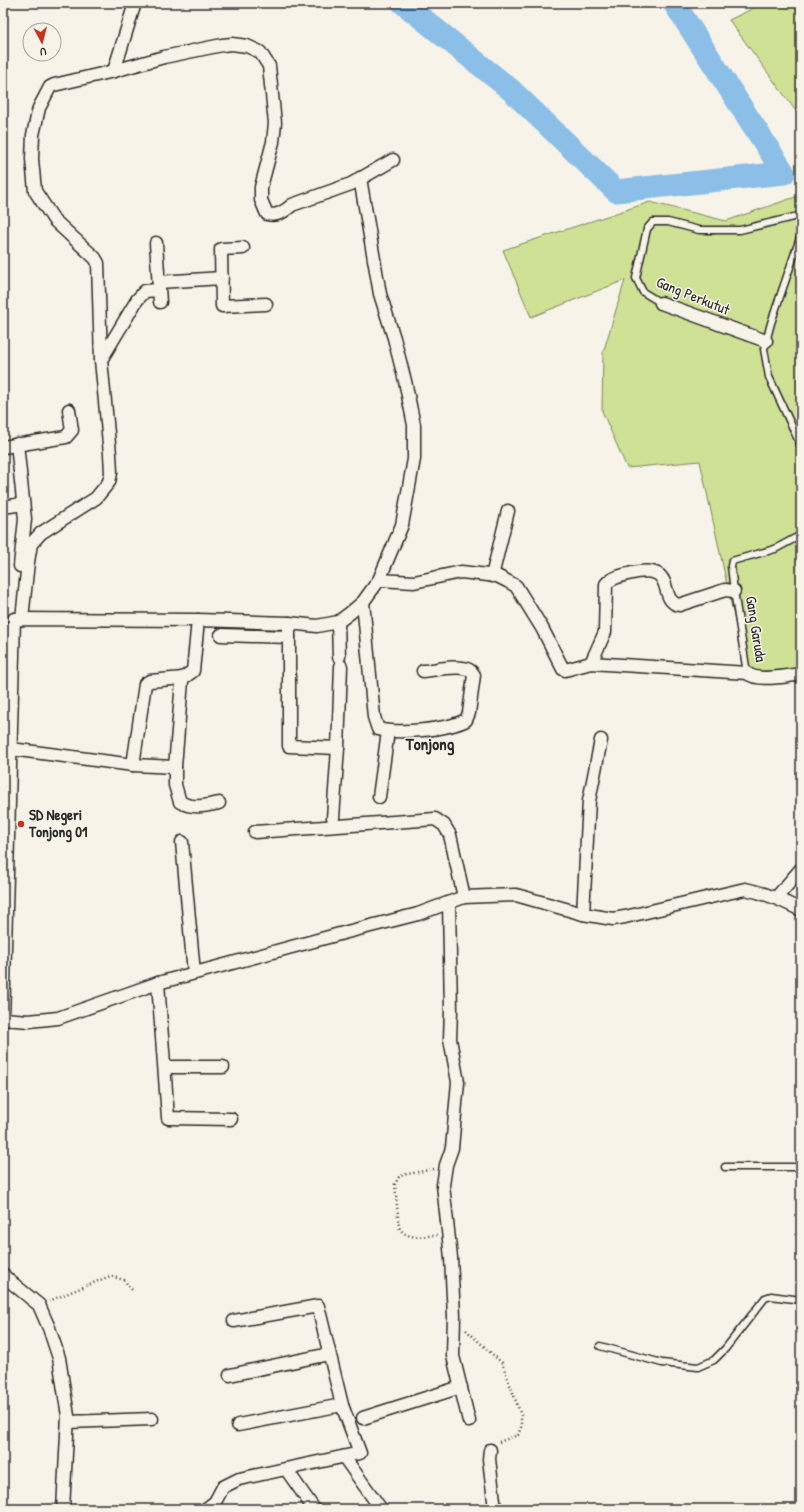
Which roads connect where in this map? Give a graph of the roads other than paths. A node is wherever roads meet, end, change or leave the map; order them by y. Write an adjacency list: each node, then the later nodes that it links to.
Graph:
1 (135, 3): 2 (street)
2 (114, 71): 4 (street); 14 (street)
3 (393, 160): 4 (street)
4 (360, 178): 24 (street)
5 (801, 221): 11 (lane, Gang Perkutut)
6 (801, 234): 13 (lane)
7 (156, 243): 10 (street)
8 (243, 248): 9 (street)
9 (222, 278): 10 (street); 12 (street)
10 (159, 291): 14 (street)
11 (661, 303): 13 (street, Gang Perkutut)
12 (266, 304)
13 (766, 341): 18 (lane)
14 (101, 360): 27 (street)
15 (69, 410): 16 (street)
16 (17, 444): 17 (street); 19 (street)
17 (3, 446)
18 (801, 446)
19 (23, 504): 20 (street); 27 (street)
20 (3, 507)
21 (508, 511): 23 (street)
22 (801, 535): 25 (lane, Gang Garuda)
23 (492, 576): 24 (street); 33 (street)
24 (379, 580): 26 (street)
25 (734, 591): 33 (street, Gang Garuda); 35 (lane, Gang Garuda)
26 (364, 602): 29 (street); 38 (street)
27 (13, 620): 28 (street); 41 (street)
28 (198, 620): 30 (street); 37 (street)
29 (338, 622): 30 (street); 40 (street)
30 (289, 623): 32 (street)
31 (222, 635): 32 (street)
32 (289, 637): 40 (street)
33 (591, 663): 35 (street)
34 (423, 671): 38 (street)
35 (747, 673): 36 (street)
36 (801, 674)
37 (183, 678): 42 (street); 43 (street)
38 (388, 732): 44 (street)
39 (601, 740): 56 (street)
40 (338, 748): 47 (street)
41 (11, 749): 42 (street); 46 (street)
42 (134, 765): 43 (street)
43 (175, 767): 45 (street)
44 (379, 797)
45 (218, 803)
46 (6, 808): 49 (street)
47 (333, 818)
48 (255, 832): 52 (street)
49 (6, 841): 59 (street)
50 (182, 842): 57 (street)
51 (801, 869): 53 (street)
52 (464, 897): 54 (street); 56 (street)
53 (776, 898): 55 (street); 56 (street)
54 (449, 903): 57 (street); 71 (street)
55 (801, 910)
56 (583, 914)
57 (194, 973): 58 (street)
58 (158, 983): 59 (street); 60 (street)
59 (3, 1019)
60 (164, 1067): 61 (street); 62 (street)
61 (224, 1068)
62 (231, 1119)
63 (726, 1167): 64 (lane)
64 (801, 1167)
65 (3, 1274): 76 (street)
66 (801, 1300): 68 (lane)
67 (234, 1321): 69 (street)
68 (600, 1346)
69 (329, 1354): 70 (street); 72 (street)
70 (230, 1375)
71 (461, 1387): 73 (street); 75 (street)
72 (342, 1405): 77 (street); 79 (street)
73 (362, 1418)
74 (152, 1419): 76 (street)
75 (469, 1421)
76 (68, 1422): 81 (street)
77 (238, 1425)
78 (490, 1450): 85 (street)
79 (344, 1457): 80 (street); 84 (street)
80 (286, 1469): 82 (street); 83 (street)
81 (63, 1509)
82 (206, 1509)
83 (314, 1509)
84 (381, 1509)
85 (495, 1509)

